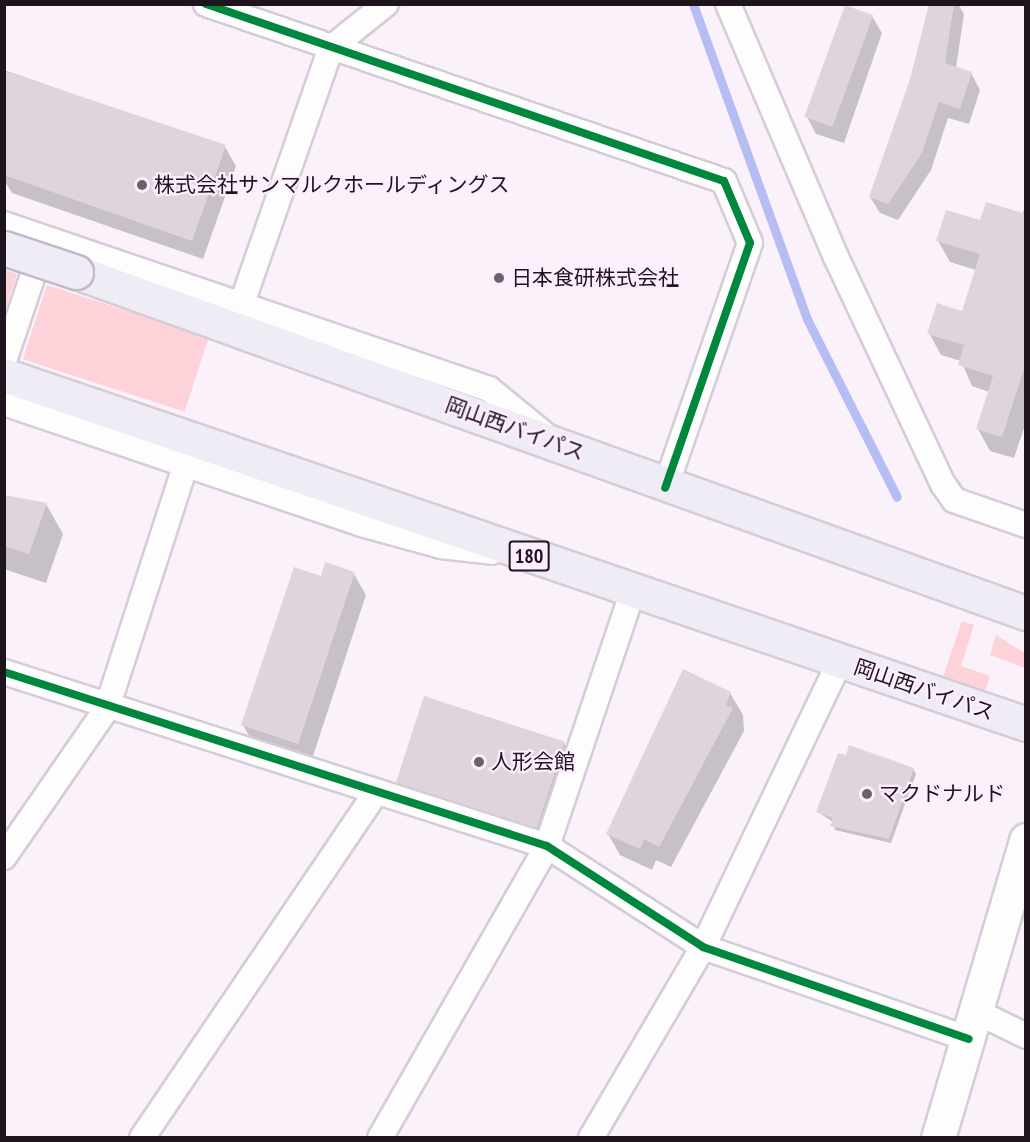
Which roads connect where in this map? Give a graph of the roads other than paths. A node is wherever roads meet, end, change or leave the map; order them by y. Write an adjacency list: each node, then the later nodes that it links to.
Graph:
1 (206, 4): 4 (street)
2 (386, 4): 4 (street)
3 (728, 4): 15 (street)
4 (331, 48): 8 (street); 14 (street)
5 (4, 224): 6 (street)
6 (46, 237): 8 (street); 9 (street)
7 (4, 248): 12 (highway, 岡山西バイパス, bridge)
8 (242, 303): 12 (street)
9 (4, 361)
10 (19, 380): 16 (highway, 岡山西バイパス / 180)
11 (4, 403): 13 (street)
12 (554, 442): 14 (highway, 岡山西バイパス)
13 (185, 466): 16 (street); 21 (street)
14 (665, 488): 18 (highway, 岡山西バイパス)
15 (1026, 525)
16 (533, 558): 17 (highway, 岡山西バイパス / 180)
17 (633, 590): 19 (highway, 岡山西バイパス / 180); 25 (street)
18 (1026, 613)
19 (840, 661): 22 (highway, 岡山西バイパス / 180); 27 (street)
20 (4, 672): 21 (street)
21 (106, 708): 23 (street); 26 (street)
22 (1026, 724)
23 (375, 794): 25 (street); 30 (street)
24 (1026, 840): 28 (street)
25 (547, 846): 27 (street); 31 (street)
26 (4, 856)
27 (703, 947): 28 (street); 32 (street)
28 (972, 1025): 29 (street); 33 (street)
29 (1026, 1036)
30 (142, 1137)
31 (380, 1137)
32 (591, 1137)
33 (938, 1137)

